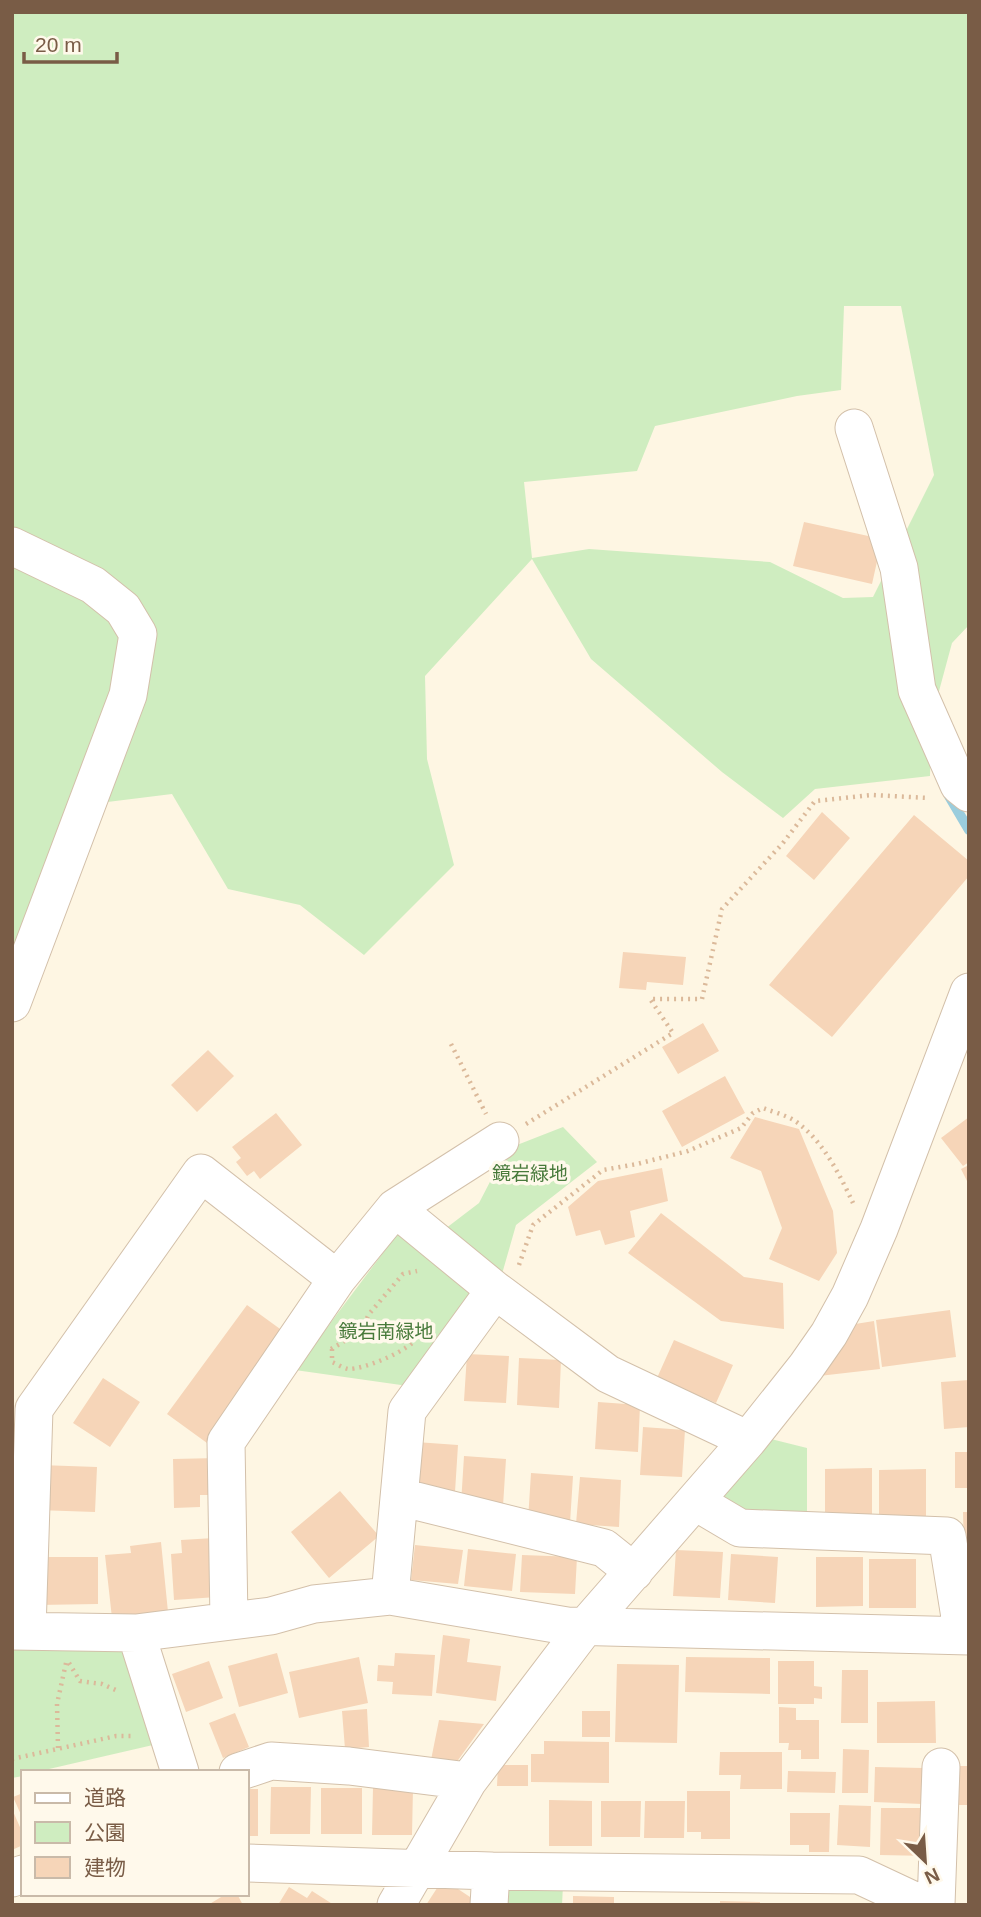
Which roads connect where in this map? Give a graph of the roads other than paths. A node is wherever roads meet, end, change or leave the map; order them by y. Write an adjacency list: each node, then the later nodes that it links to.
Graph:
1 (854, 428): 3 (street)
2 (12, 546): 5 (street)
3 (955, 796)
4 (969, 992): 10 (street)
5 (12, 1003)
6 (500, 1141): 7 (street)
7 (395, 1208): 8 (street); 9 (street)
8 (337, 1279): 15 (street); 17 (street)
9 (490, 1285): 10 (street); 11 (street)
10 (748, 1440): 12 (street)
11 (399, 1500): 13 (street); 14 (street)
12 (696, 1502): 13 (street); 19 (street)
13 (635, 1572): 16 (street)
14 (390, 1596): 15 (street); 16 (street)
15 (229, 1620): 18 (street)
16 (585, 1628): 19 (street); 23 (street)
17 (20, 1631): 18 (street)
18 (136, 1633): 21 (street)
19 (966, 1636)
20 (941, 1767): 29 (street)
21 (179, 1770)
22 (244, 1770): 23 (street)
23 (468, 1781): 25 (street)
24 (248, 1863): 25 (street)
25 (417, 1869): 26 (street); 27 (street)
26 (490, 1888): 28 (street)
27 (396, 1905)
28 (923, 1905)
29 (936, 1905)

